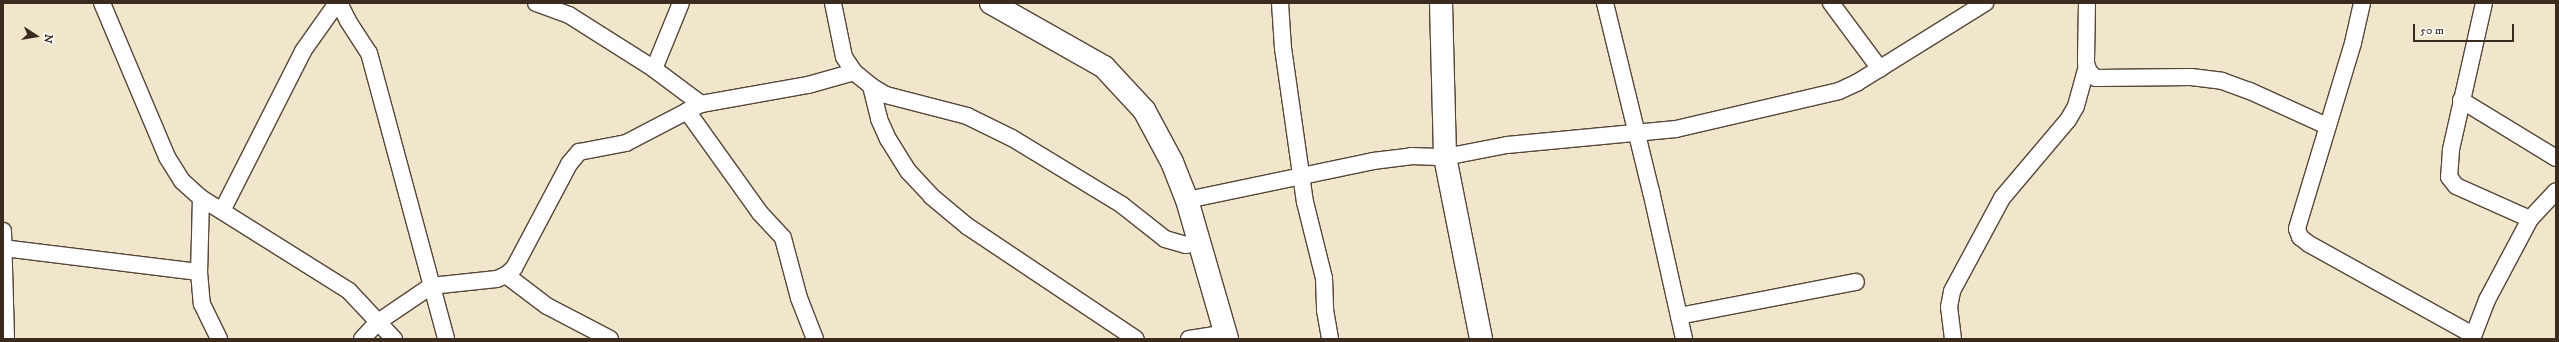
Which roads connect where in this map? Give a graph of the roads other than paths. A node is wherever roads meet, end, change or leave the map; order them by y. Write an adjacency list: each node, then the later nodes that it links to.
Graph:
1 (102, 3): 28 (street)
2 (338, 3): 30 (street); 38 (street)
3 (536, 3): 16 (street)
4 (681, 3): 16 (street)
5 (832, 3): 18 (street)
6 (1280, 3): 26 (street)
7 (1441, 3): 24 (street)
8 (1605, 3): 23 (street)
9 (1831, 3): 17 (street)
10 (1985, 3): 17 (street)
11 (2086, 3): 15 (street)
12 (2362, 3): 22 (street)
13 (2484, 3): 20 (street)
14 (1001, 6): 29 (street)
15 (2087, 66): 22 (street); 55 (street)
16 (654, 69): 21 (street)
17 (1880, 69): 23 (street)
18 (854, 72): 19 (street); 21 (street)
19 (871, 86): 33 (street); 50 (street)
20 (2461, 100): 25 (street); 31 (street)
21 (694, 108): 36 (street); 49 (street)
22 (2327, 126): 42 (street)
23 (1636, 134): 24 (street); 39 (street)
24 (1445, 157): 26 (street); 53 (street)
25 (2556, 158)
26 (1302, 177): 29 (street); 52 (street)
27 (2556, 191): 31 (street)
28 (201, 198): 30 (street); 35 (street)
29 (1187, 200): 33 (street)
30 (222, 211): 40 (street)
31 (2530, 219): 42 (street)
32 (3, 232): 34 (street)
33 (1199, 242): 41 (street)
34 (4, 248): 35 (street); 43 (street)
35 (199, 272): 44 (street)
36 (506, 275): 38 (street); 48 (street)
37 (1856, 282): 39 (street)
38 (431, 286): 40 (street); 47 (street)
39 (1679, 316): 54 (street)
40 (378, 322): 45 (street); 46 (street)
41 (1226, 336): 51 (street)
42 (2472, 337)
43 (6, 339)
44 (219, 339)
45 (362, 339)
46 (394, 339)
47 (446, 339)
48 (610, 339)
49 (815, 339)
50 (1136, 339)
51 (1189, 339)
52 (1330, 339)
53 (1481, 339)
54 (1684, 339)
55 (1953, 339)

